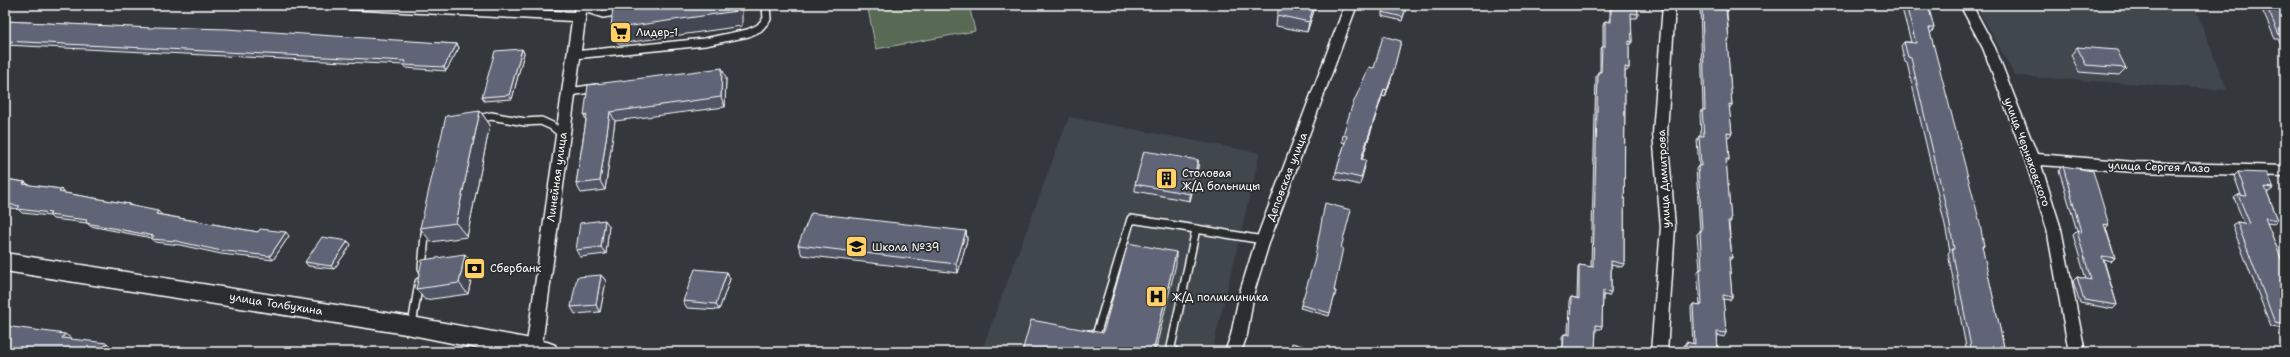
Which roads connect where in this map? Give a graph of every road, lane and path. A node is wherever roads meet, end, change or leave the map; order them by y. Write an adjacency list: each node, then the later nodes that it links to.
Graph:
1 (346, 5): 6 (street)
2 (766, 5): 8 (lane)
3 (1351, 5): 17 (street, Деповская улица)
4 (1669, 5): 25 (street, улица Димитрова)
5 (1966, 5): 13 (street, улица Черняховского)
6 (580, 10): 7 (lane); 8 (street, Линейная улица)
7 (626, 10)
8 (574, 55): 10 (street, Линейная улица)
9 (601, 87): 10 (lane)
10 (570, 92): 12 (street, Линейная улица)
11 (470, 121): 12 (lane)
12 (564, 135): 22 (street, Линейная улица)
13 (2032, 159): 14 (street, улица Сергея Лазо); 26 (street, улица Черняховского)
14 (2285, 171)
15 (427, 218): 19 (lane)
16 (1196, 229): 17 (lane); 20 (lane); 23 (lane)
17 (1263, 240): 24 (street, Деповская улица)
18 (5, 262): 19 (street, улица Толбухина)
19 (412, 326): 21 (street, улица Толбухина)
20 (1082, 332)
21 (498, 348): 22 (street, улица Толбухина)
22 (540, 351)
23 (1175, 352)
24 (1233, 352)
25 (1659, 352)
26 (2076, 352)

